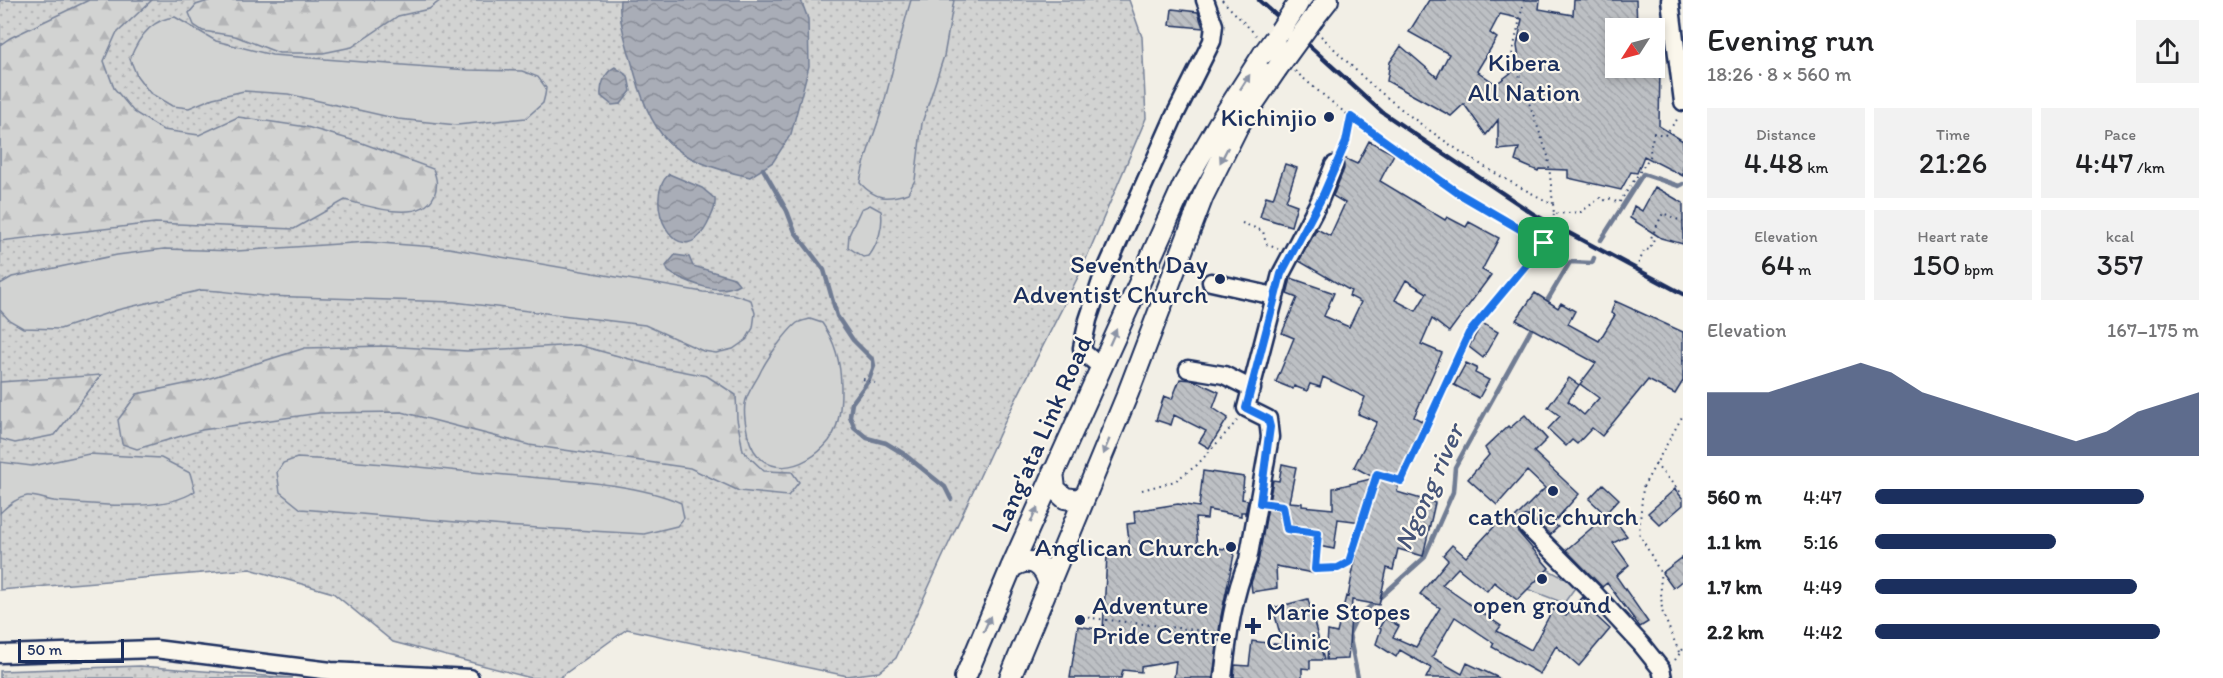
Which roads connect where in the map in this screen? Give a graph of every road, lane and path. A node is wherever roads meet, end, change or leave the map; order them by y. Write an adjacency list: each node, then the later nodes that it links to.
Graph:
1 (1205, 0): 24 (street)
2 (1222, 0): 8 (path)
3 (1328, 0): 7 (main road)
4 (1524, 0): 13 (path)
5 (1670, 0): 10 (street)
6 (1299, 2): 8 (main road, Lang'ata Link Road, bridge)
7 (1315, 26): 9 (main road, bridge); 13 (path)
8 (1263, 47): 24 (main road, Lang'ata Link Road, one-way to 8)
9 (1285, 69): 11 (path); 34 (main road, one-way to 34)
10 (1682, 101): 14 (path)
11 (1351, 117): 12 (path); 17 (path)
12 (1334, 165): 18 (street)
13 (1553, 204): 14 (path)
14 (1554, 214): 17 (path)
15 (1683, 222): 19 (path)
16 (1242, 223): 18 (path)
17 (1544, 243): 36 (path)
18 (1293, 253): 21 (street)
19 (1636, 269)
20 (1211, 282): 21 (street)
21 (1274, 296): 28 (street)
22 (1683, 360): 23 (path)
23 (1683, 364)
24 (1100, 366): 32 (main road, Lang'ata Link Road)
25 (1188, 369): 28 (street)
26 (864, 379): 27 (path)
27 (875, 383)
28 (1252, 389): 29 (street)
29 (1246, 408): 33 (path); 36 (street)
30 (1683, 415): 31 (path)
31 (1654, 463): 35 (path); 42 (path)
32 (1053, 472): 34 (main road); 38 (main road, Lang'ata Link Road, one-way to 32)
33 (1142, 490)
34 (1087, 493): 39 (main road)
35 (1683, 495)
36 (1260, 503): 41 (street)
37 (1527, 526): 48 (street)
38 (1011, 568): 39 (main road); 45 (main road, Lang'ata Link Road, one-way to 38)
39 (1049, 585): 46 (main road)
40 (1082, 616): 41 (path)
41 (1228, 632): 47 (street)
42 (1679, 652)
43 (0, 654): 44 (street)
44 (470, 678)
45 (965, 678)
46 (1010, 678)
47 (1223, 678)
48 (1663, 678)

